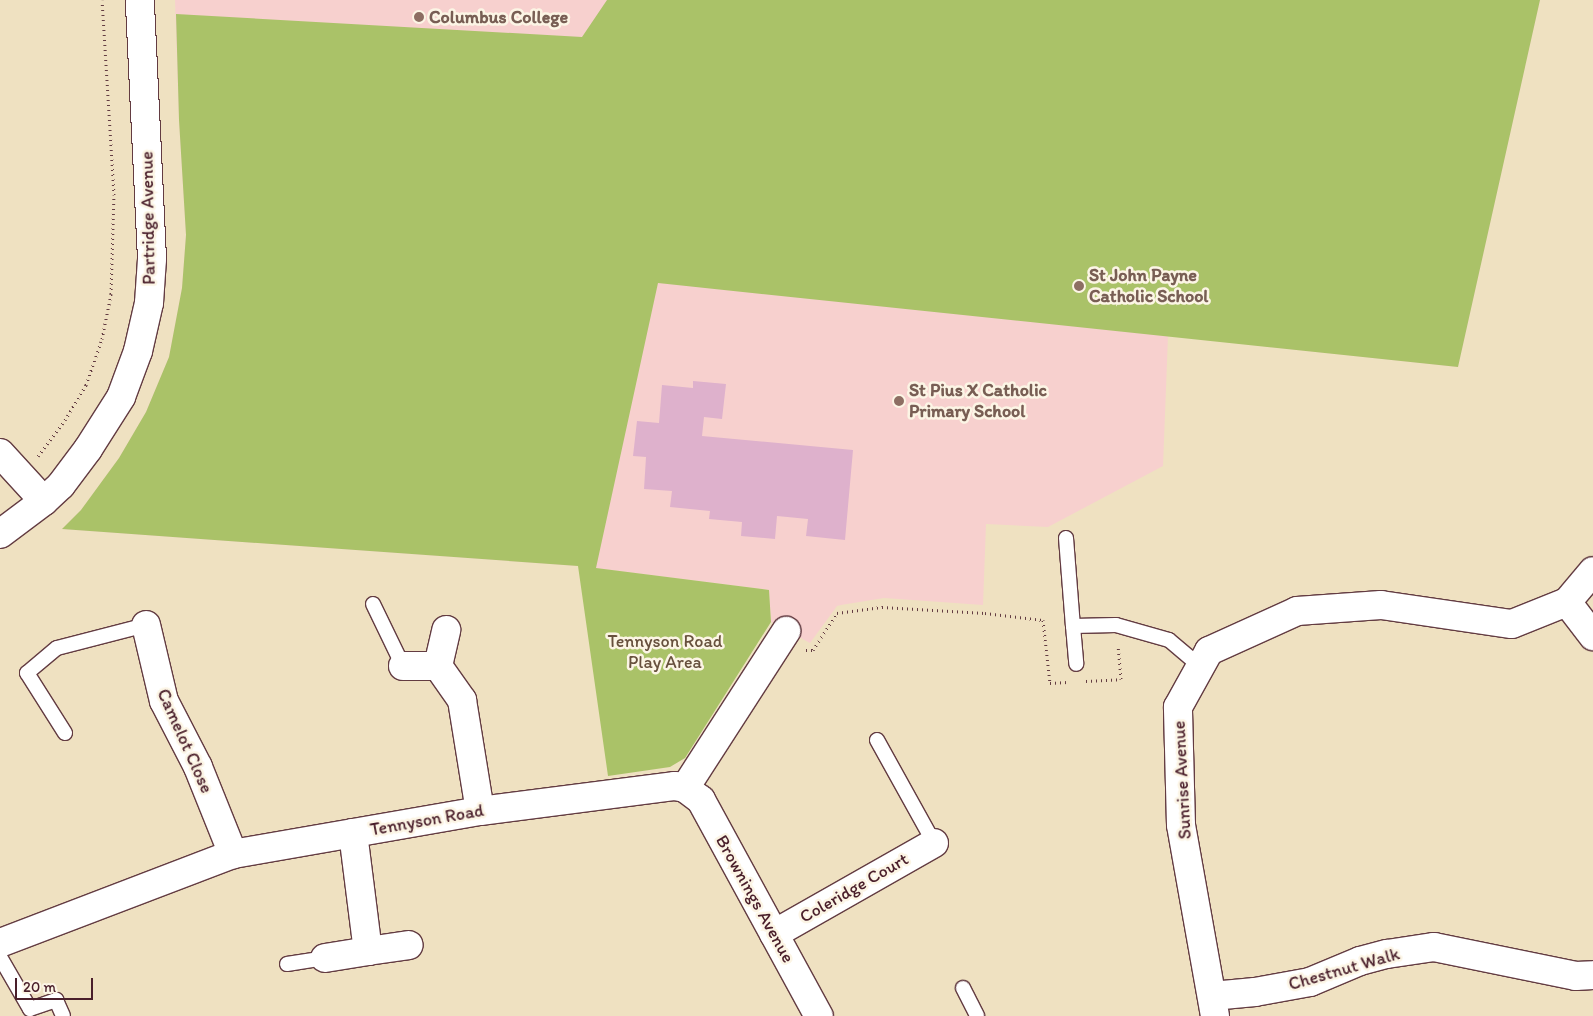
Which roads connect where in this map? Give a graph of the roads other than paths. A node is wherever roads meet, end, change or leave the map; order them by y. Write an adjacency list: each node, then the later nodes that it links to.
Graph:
1 (140, 0): 3 (street, Partridge Avenue)
2 (0, 453): 3 (street)
3 (44, 501): 4 (street, Partridge Avenue)
4 (0, 534)
5 (1066, 538): 10 (lane)
6 (1593, 572): 7 (street, Sunrise Avenue)
7 (1567, 602): 13 (street); 17 (street, Sunrise Avenue)
8 (373, 604): 15 (lane)
9 (146, 625): 18 (lane); 24 (street, Camelot Close)
10 (1073, 626): 14 (lane); 17 (lane)
11 (446, 630): 16 (street)
12 (786, 631): 20 (street)
13 (1593, 636)
14 (1076, 664)
15 (403, 666): 16 (street)
16 (438, 666): 21 (street)
17 (1201, 667): 34 (street, Sunrise Avenue)
18 (65, 734)
19 (878, 740): 23 (lane)
20 (685, 788): 21 (street, Tennyson Road); 25 (street, Brownings Avenue)
21 (480, 811): 22 (street, Tennyson Road)
22 (353, 833): 24 (street, Tennyson Road); 28 (street)
23 (934, 843): 25 (street, Coleridge Court)
24 (233, 854): 26 (street, Tennyson Road)
25 (774, 934): 36 (street, Brownings Avenue)
26 (0, 943)
27 (409, 945): 28 (street)
28 (368, 951): 30 (street)
29 (0, 957): 35 (lane)
30 (325, 958): 31 (lane)
31 (287, 964)
32 (1593, 975): 34 (street, Chestnut Walk)
33 (962, 988): 37 (lane)
34 (1214, 1006)
35 (63, 1016)
36 (819, 1016)
37 (977, 1016)

